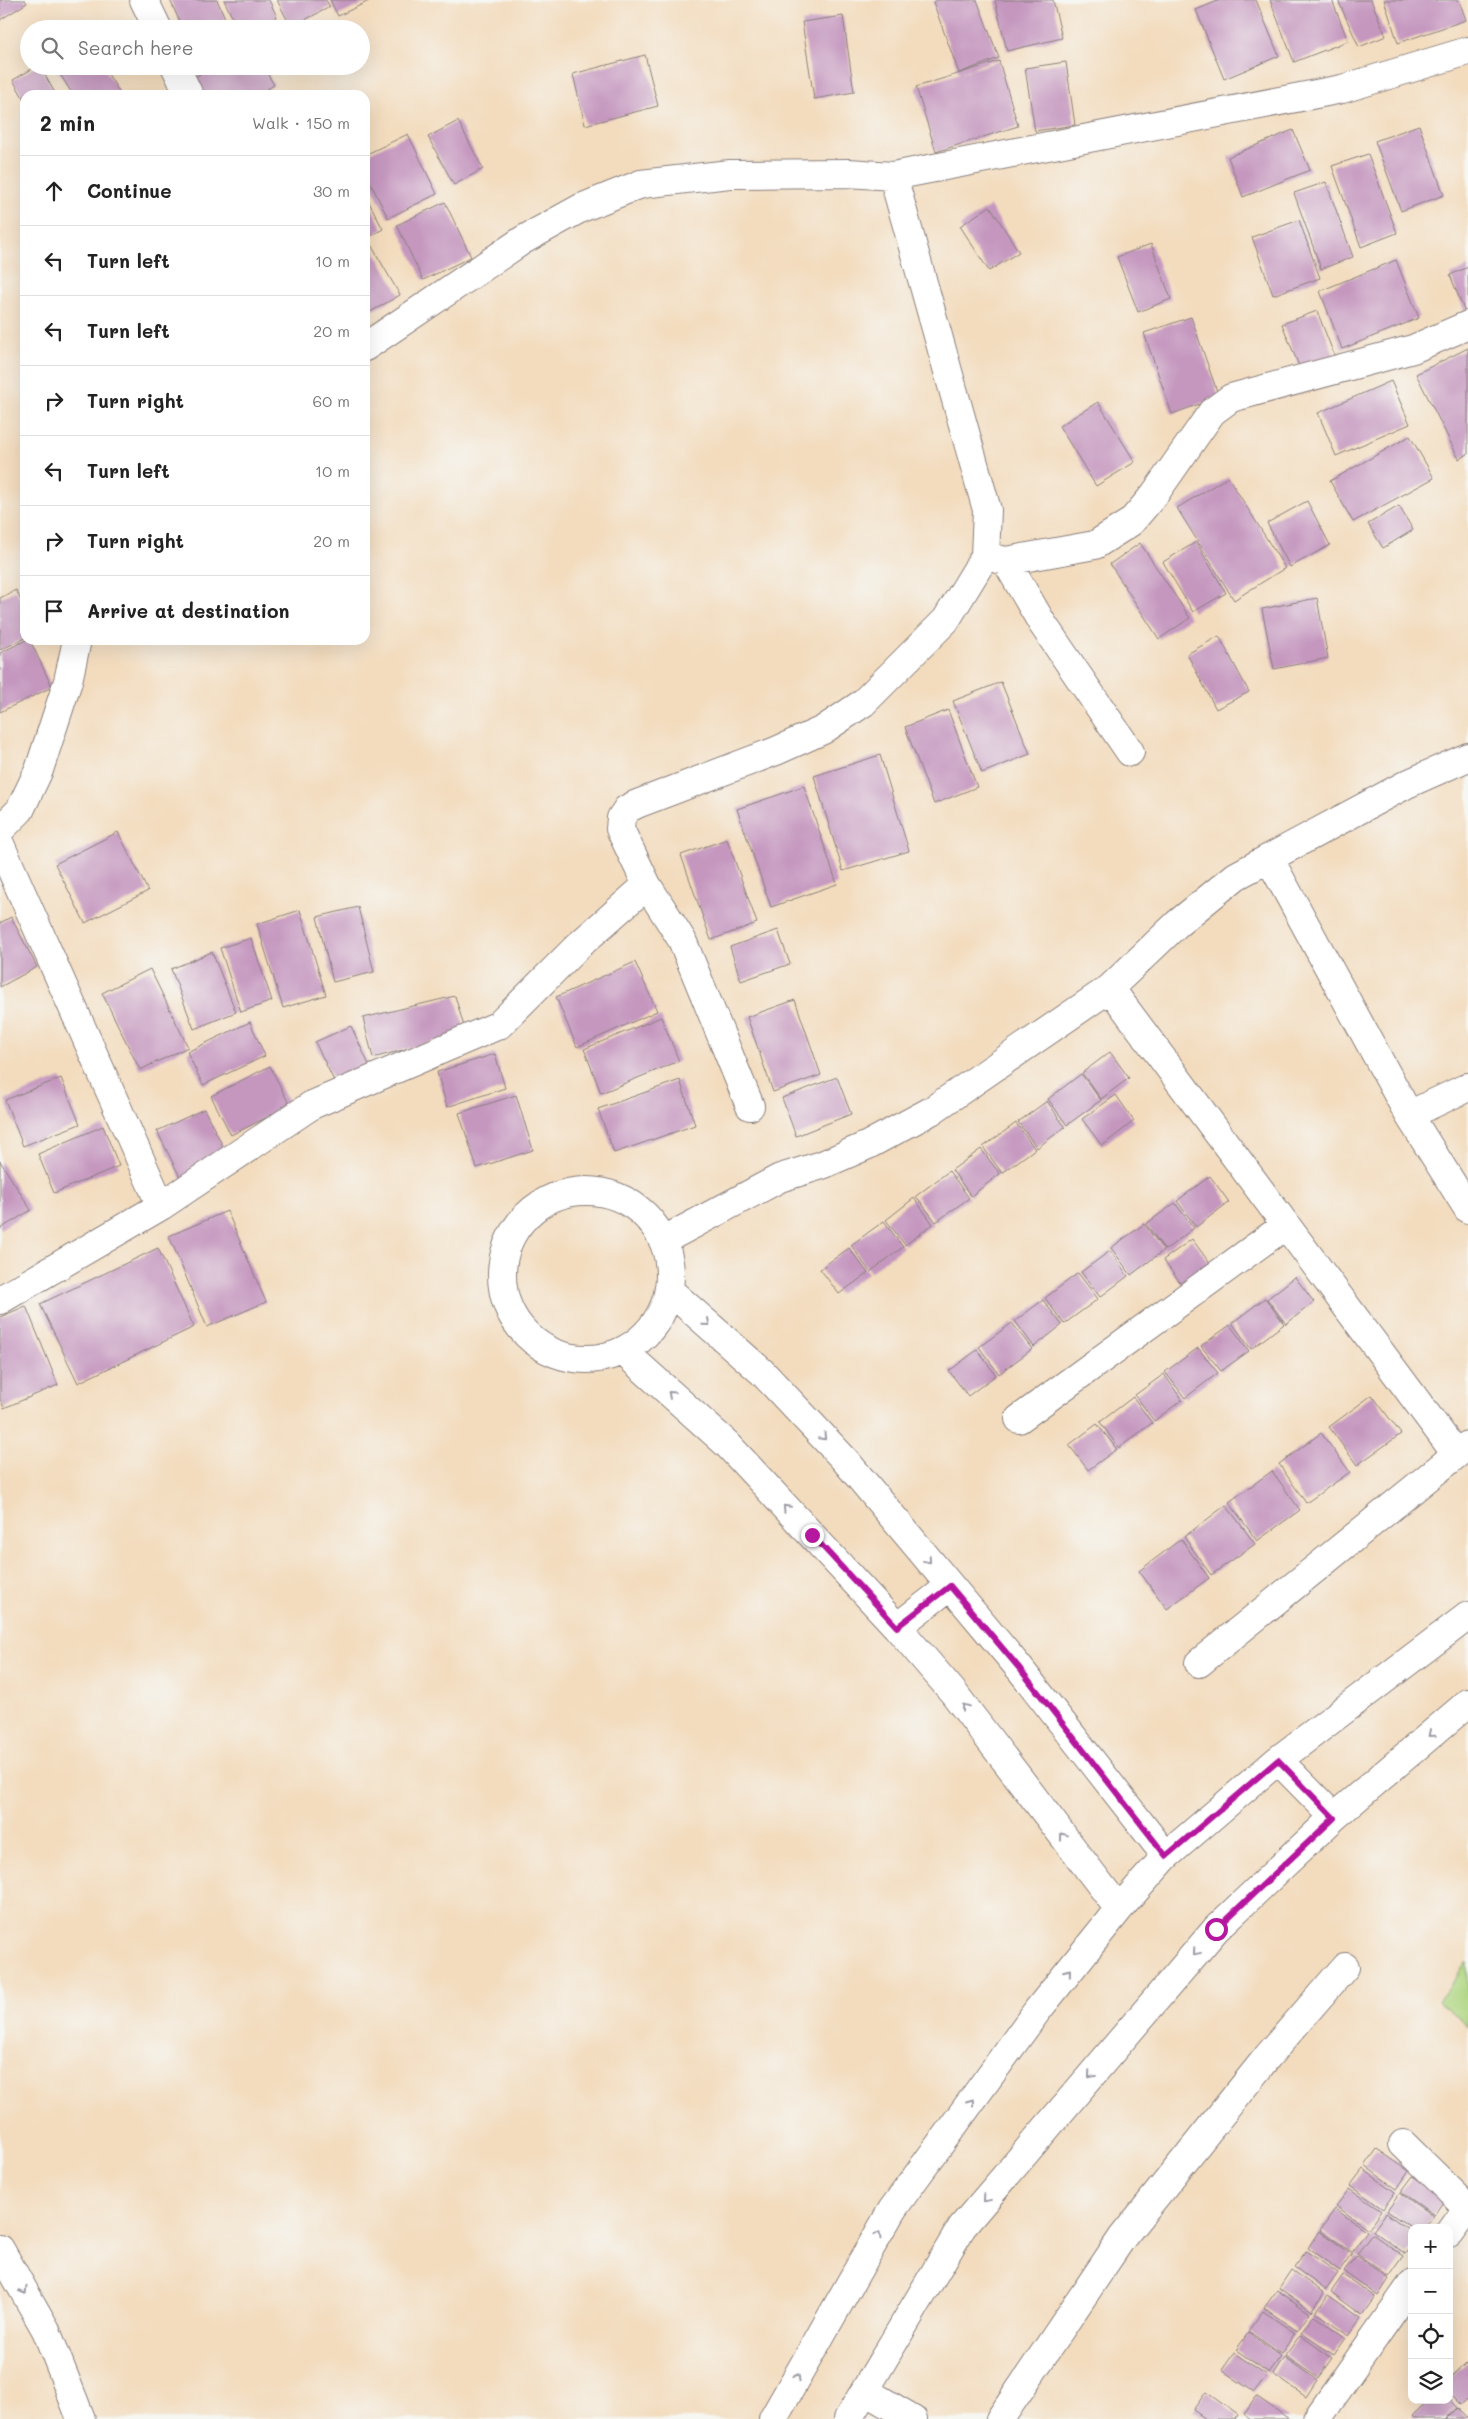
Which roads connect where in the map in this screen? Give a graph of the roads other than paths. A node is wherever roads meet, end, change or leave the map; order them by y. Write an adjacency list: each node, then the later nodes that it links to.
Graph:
1 (144, 0): 2 (street)
2 (154, 20)
3 (1468, 51): 6 (street)
4 (179, 75): 5 (street)
5 (186, 90)
6 (893, 176): 8 (street); 9 (street)
7 (1468, 325): 9 (street)
8 (370, 344)
9 (996, 558): 11 (street); 16 (street)
10 (77, 645): 13 (street)
11 (1130, 752)
12 (1468, 757): 15 (street)
13 (0, 830)
14 (0, 844): 21 (street)
15 (1269, 858): 17 (street); 20 (street)
16 (647, 885): 19 (street); 21 (street)
17 (1110, 988): 23 (street); 24 (street)
18 (1468, 1087): 20 (street)
19 (750, 1106)
20 (1409, 1115): 22 (street)
21 (162, 1206): 26 (street)
22 (1468, 1210)
23 (1286, 1225): 28 (street); 29 (street)
24 (664, 1240): 25 (street); 27 (street)
25 (670, 1291): 27 (street); 30 (street, one-way to 30)
26 (0, 1300)
27 (623, 1351): 32 (street, one-way to 27)
28 (1019, 1419)
29 (1462, 1449): 33 (street)
30 (950, 1586): 32 (street); 37 (street)
31 (1468, 1616): 35 (street)
32 (897, 1627): 38 (street, one-way to 32)
33 (1199, 1663)
34 (1468, 1703): 36 (street, one-way to 36)
35 (1278, 1760): 36 (street); 37 (street)
36 (1334, 1818): 45 (street, one-way to 45)
37 (1166, 1856): 38 (street)
38 (1119, 1909): 47 (street, one-way to 38)
39 (1345, 1967): 50 (street)
40 (1403, 2144): 41 (street)
41 (1468, 2208): 42 (street)
42 (1453, 2228)
43 (0, 2249): 46 (street, one-way to 46)
44 (1408, 2290): 51 (street)
45 (865, 2391): 48 (street); 49 (street)
46 (81, 2419)
47 (773, 2419)
48 (848, 2419)
49 (913, 2419)
50 (1000, 2419)
51 (1317, 2419)

